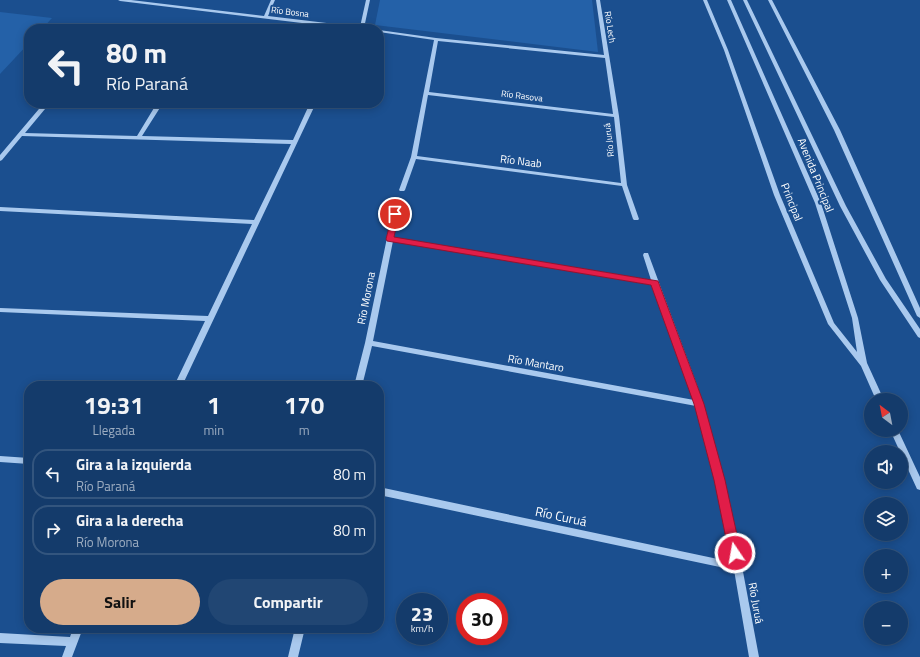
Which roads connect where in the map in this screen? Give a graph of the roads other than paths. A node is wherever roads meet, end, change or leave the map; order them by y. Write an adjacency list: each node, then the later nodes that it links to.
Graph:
1 (120, 0): 10 (street, Río Bosna)
2 (182, 0): 10 (street)
3 (273, 0): 11 (street)
4 (368, 0): 13 (street)
5 (598, 0): 16 (street, Río Lech)
6 (705, 0): 41 (street, Principal)
7 (729, 0): 41 (street, Avenida Principal)
8 (745, 0): 39 (street, Avenida Principal)
9 (770, 0): 37 (street)
10 (178, 7): 11 (street, Río Bosna)
11 (266, 17): 12 (street, Río Bosna)
12 (322, 24)
13 (363, 24)
14 (384, 32): 15 (street)
15 (436, 39): 16 (street); 17 (street)
16 (607, 57): 21 (street, Río Juruá)
17 (427, 93): 21 (street, Río Rasova); 25 (street)
18 (43, 108): 22 (street)
19 (157, 108): 23 (street)
20 (311, 108): 24 (street)
21 (616, 116): 27 (street, Río Juruá)
22 (20, 134): 23 (street); 26 (street)
23 (138, 138): 24 (street)
24 (295, 142): 32 (street)
25 (414, 157): 27 (street, Río Naab); 28 (street)
26 (0, 159)
27 (624, 185): 31 (street, Río Juruá)
28 (402, 190)
29 (0, 209): 32 (street)
30 (395, 214): 33 (street, Río Morona)
31 (636, 219)
32 (257, 222): 38 (street)
33 (390, 239): 35 (street); 40 (street, Río Morona)
34 (646, 256): 35 (street, Río Juruá)
35 (654, 283): 45 (street, Río Juruá)
36 (0, 310): 38 (street)
37 (920, 316)
38 (210, 319): 42 (street)
39 (920, 335)
40 (369, 343): 43 (street, Río Morona); 45 (street, Río Mantaro)
41 (864, 365): 44 (street, Principal)
42 (180, 381)
43 (359, 381)
44 (877, 393)
45 (699, 404): 51 (street, Río Juruá)
46 (897, 437): 49 (street)
47 (0, 459): 48 (street)
48 (24, 461)
49 (920, 486)
50 (384, 492): 51 (street, Río Curuá)
51 (738, 568): 58 (street, Río Juruá)
52 (76, 633): 55 (street)
53 (299, 633): 57 (street)
54 (0, 638): 55 (street)
55 (73, 642): 56 (street)
56 (67, 657)
57 (293, 657)
58 (754, 657)

